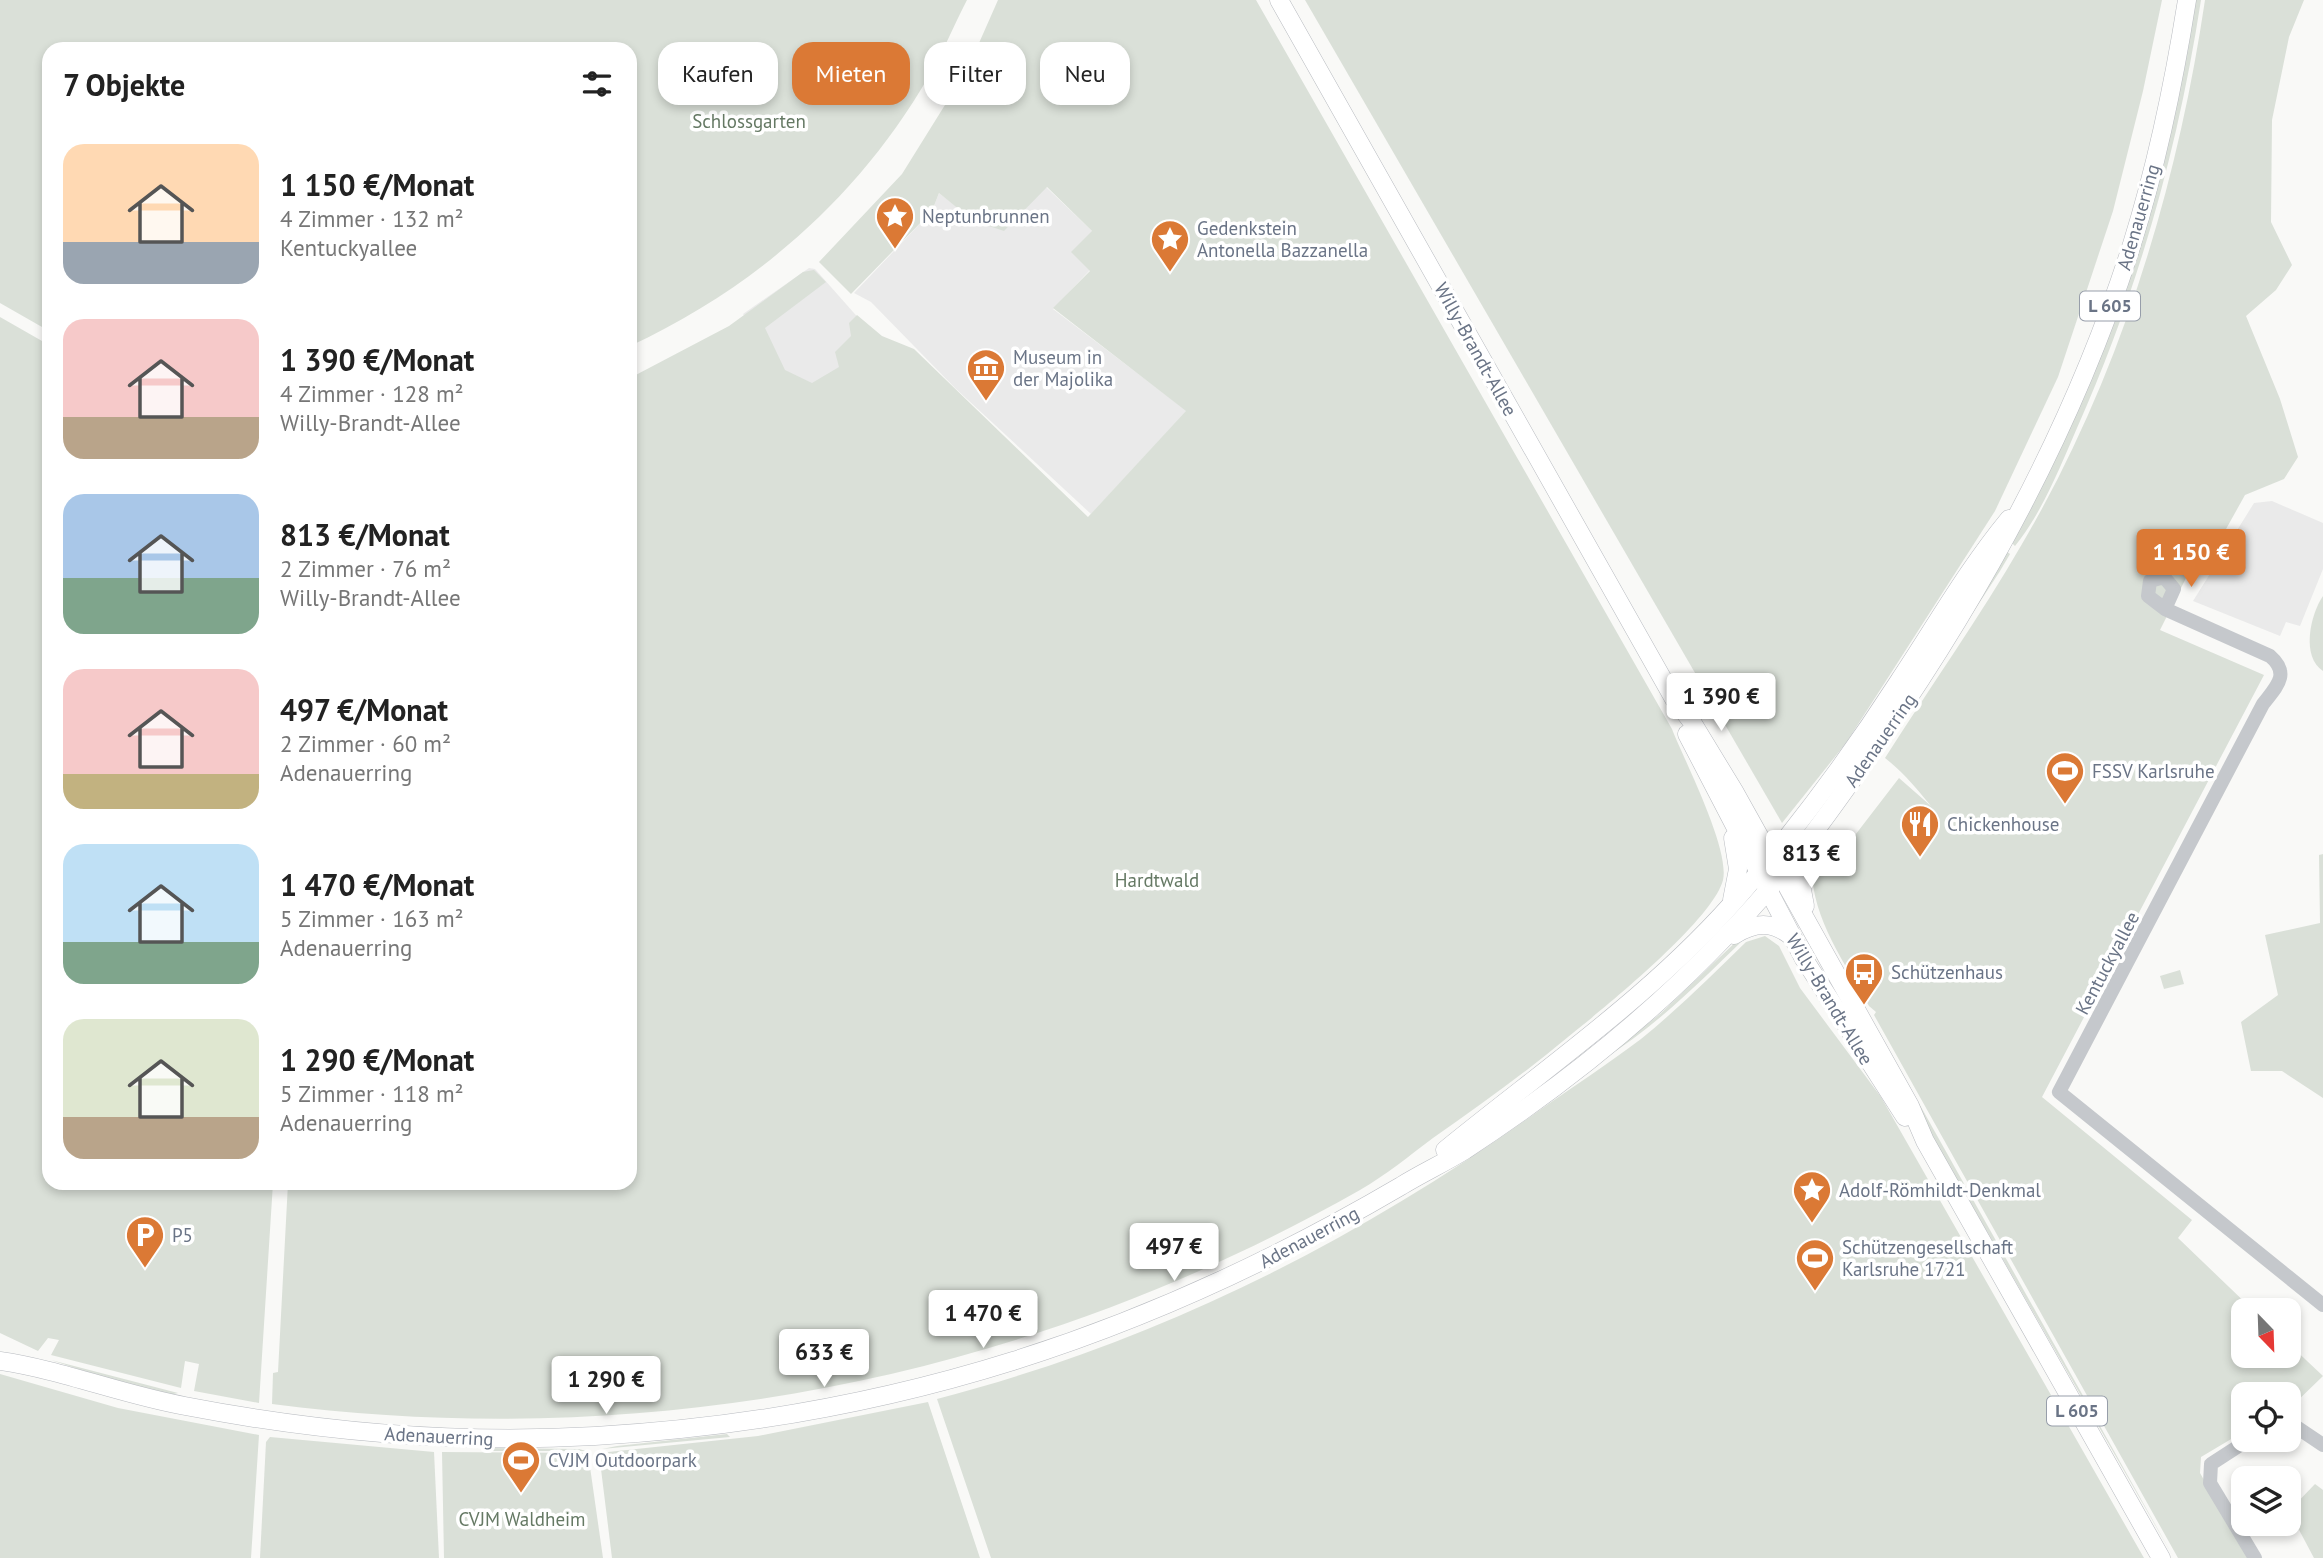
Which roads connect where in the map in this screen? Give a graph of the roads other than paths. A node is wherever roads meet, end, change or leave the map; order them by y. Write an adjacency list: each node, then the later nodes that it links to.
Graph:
1 (1279, 0): 5 (main road, Willy-Brandt-Allee)
2 (2187, 0): 3 (main road, Adenauerring / L 605)
3 (2024, 500): 7 (main road, Adenauerring / L 605); 8 (main road, Adenauerring / L 605)
4 (2165, 609): 18 (street, Kentuckyallee)
5 (1674, 699): 6 (main road, Willy-Brandt-Allee); 8 (main road, Willy-Brandt-Allee)
6 (1730, 817): 9 (main road, Willy-Brandt-Allee); 12 (main road)
7 (1810, 838): 10 (main road, Adenauerring / L 605); 13 (main road)
8 (1771, 858): 9 (main road, Adenauerring / L 605); 10 (main road, Willy-Brandt-Allee)
9 (1758, 873): 11 (main road, Willy-Brandt-Allee / L 605); 12 (main road, Adenauerring)
10 (1781, 876): 11 (main road, Adenauerring); 13 (main road, Willy-Brandt-Allee / L 605)
11 (1768, 891): 14 (main road, Willy-Brandt-Allee / L 605); 15 (main road, Adenauerring)
12 (1730, 906): 17 (main road, Adenauerring)
13 (1808, 924): 16 (main road, Willy-Brandt-Allee / L 605)
14 (1792, 937): 15 (main road); 16 (main road, Willy-Brandt-Allee / L 605)
15 (1722, 942): 17 (main road, Adenauerring)
16 (1925, 1141): 25 (main road, Willy-Brandt-Allee / L 605)
17 (1402, 1185): 21 (main road, Adenauerring)
18 (2323, 1306)
19 (0, 1349): 21 (main road, Adenauerring)
20 (0, 1361): 21 (main road, Adenauerring)
21 (25, 1364)
22 (2301, 1431): 23 (street)
23 (2323, 1445)
24 (2231, 1451): 26 (street)
25 (2161, 1558)
26 (2255, 1558)

